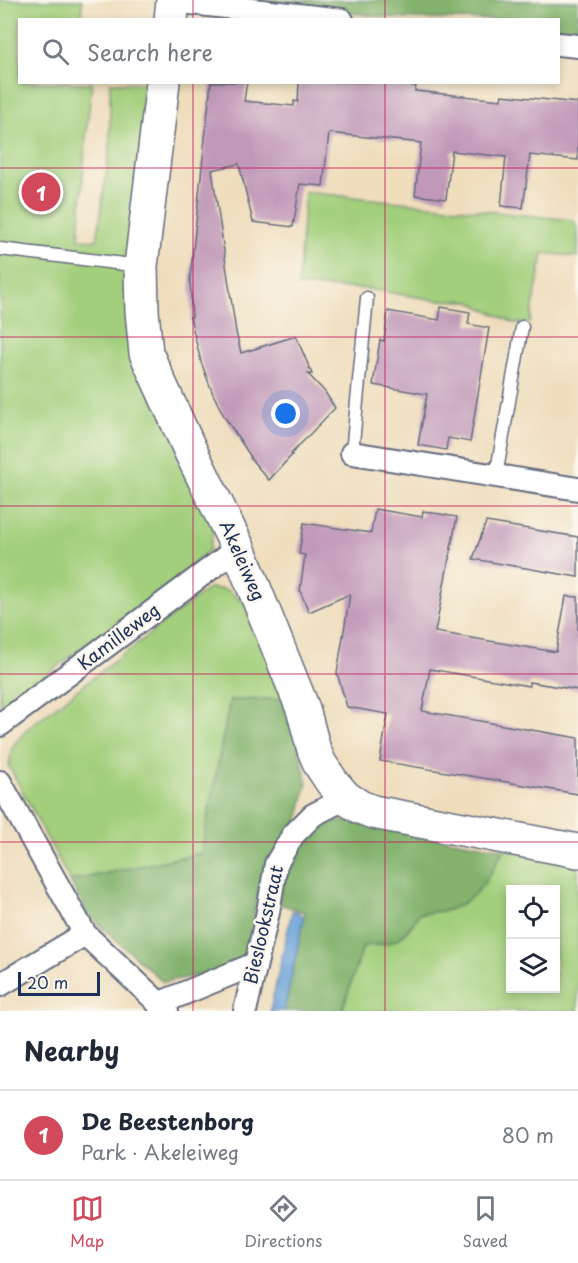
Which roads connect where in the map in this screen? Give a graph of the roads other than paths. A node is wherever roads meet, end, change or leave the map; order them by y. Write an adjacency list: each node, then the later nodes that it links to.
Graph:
1 (173, 0): 2 (street); 3 (street)
2 (171, 18)
3 (325, 18)
4 (560, 44): 5 (street)
5 (578, 46)
6 (163, 84): 8 (street, Akeleiweg)
7 (0, 249): 8 (lane)
8 (141, 266): 14 (street, Akeleiweg)
9 (368, 298): 11 (lane)
10 (522, 327): 12 (lane)
11 (352, 453): 12 (street)
12 (496, 476): 13 (street)
13 (578, 489)
14 (238, 548): 15 (street, Kamilleweg); 17 (street, Akeleiweg)
15 (0, 725)
16 (0, 782): 19 (street)
17 (346, 798): 18 (street, Akeleiweg); 20 (street, Bieslookstraat)
18 (578, 851)
19 (85, 934): 21 (street); 22 (street)
20 (255, 964): 22 (street); 23 (street, Bieslookstraat)
21 (0, 985)
22 (163, 1008)
23 (244, 1011)

